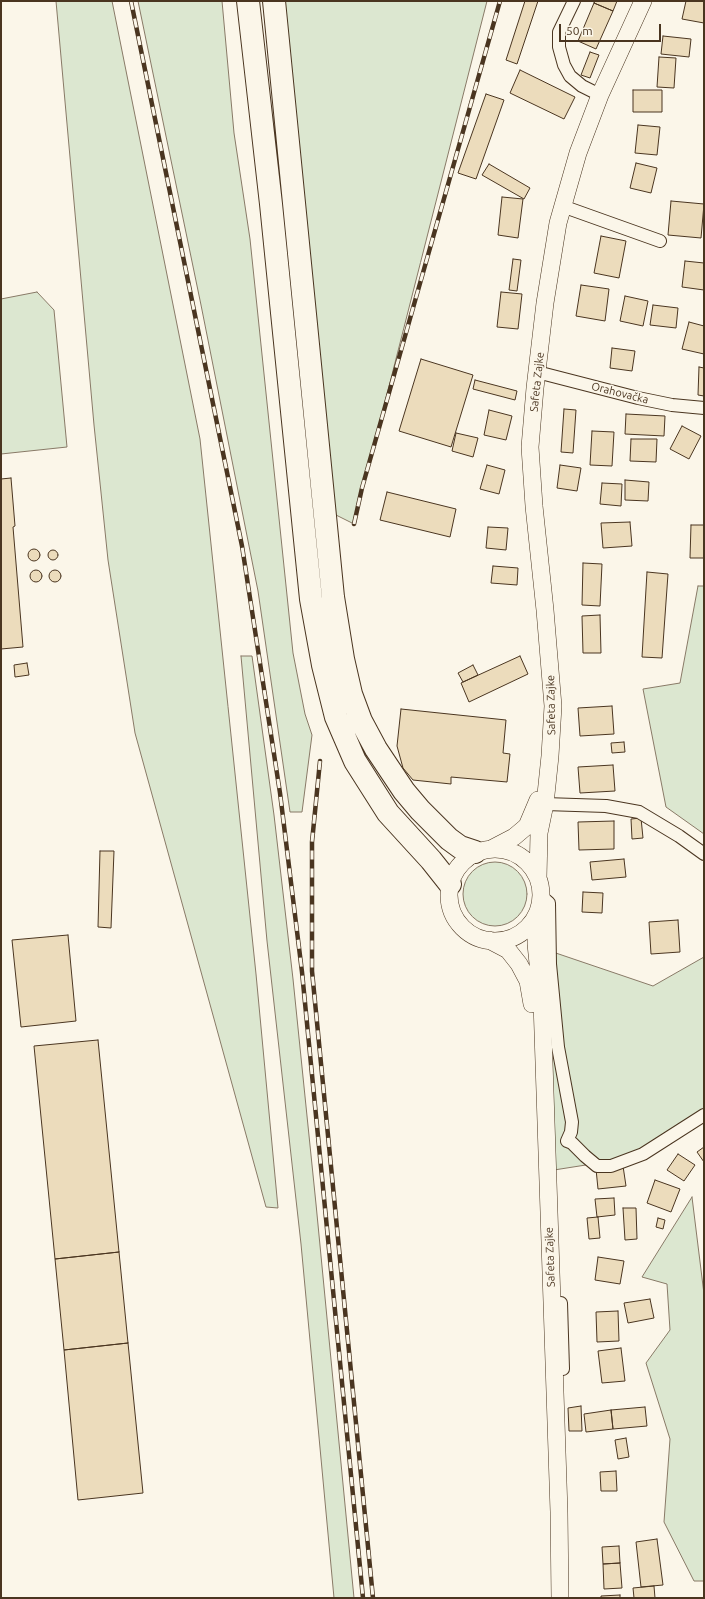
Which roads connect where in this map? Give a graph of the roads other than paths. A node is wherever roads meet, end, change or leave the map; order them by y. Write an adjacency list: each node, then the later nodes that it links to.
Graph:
1 (248, 1): 17 (highway)
2 (274, 1): 7 (highway)
3 (282, 1): 7 (highway)
4 (574, 1): 6 (street)
5 (643, 1): 6 (main road, Safeta Zajke)
6 (600, 95): 8 (main road, Safeta Zajke)
7 (289, 150): 14 (highway)
8 (562, 206): 9 (street); 10 (main road, Safeta Zajke)
9 (660, 241)
10 (537, 372): 11 (street, Orahovačka); 12 (main road, Safeta Zajke)
11 (704, 408)
12 (547, 780): 13 (main road, Safeta Zajke); 14 (main road, Safeta Zajke)
13 (545, 804): 15 (street); 16 (main road, Safeta Zajke)
14 (483, 850): 16 (main road, Safeta Zajke); 17 (main road, Safeta Zajke)
15 (704, 854)
16 (538, 878): 18 (main road, Safeta Zajke)
17 (450, 884): 20 (main road, Safeta Zajke)
18 (541, 896): 19 (main road, Safeta Zajke); 23 (street)
19 (536, 916): 20 (main road, Safeta Zajke); 22 (main road, Safeta Zajke)
20 (489, 940): 25 (main road, Safeta Zajke)
21 (704, 1115): 23 (street)
22 (546, 1139): 23 (street); 26 (main road, Safeta Zajke)
23 (567, 1141)
24 (561, 1303): 27 (street)
25 (552, 1598)
26 (560, 1598)
27 (568, 1598)

